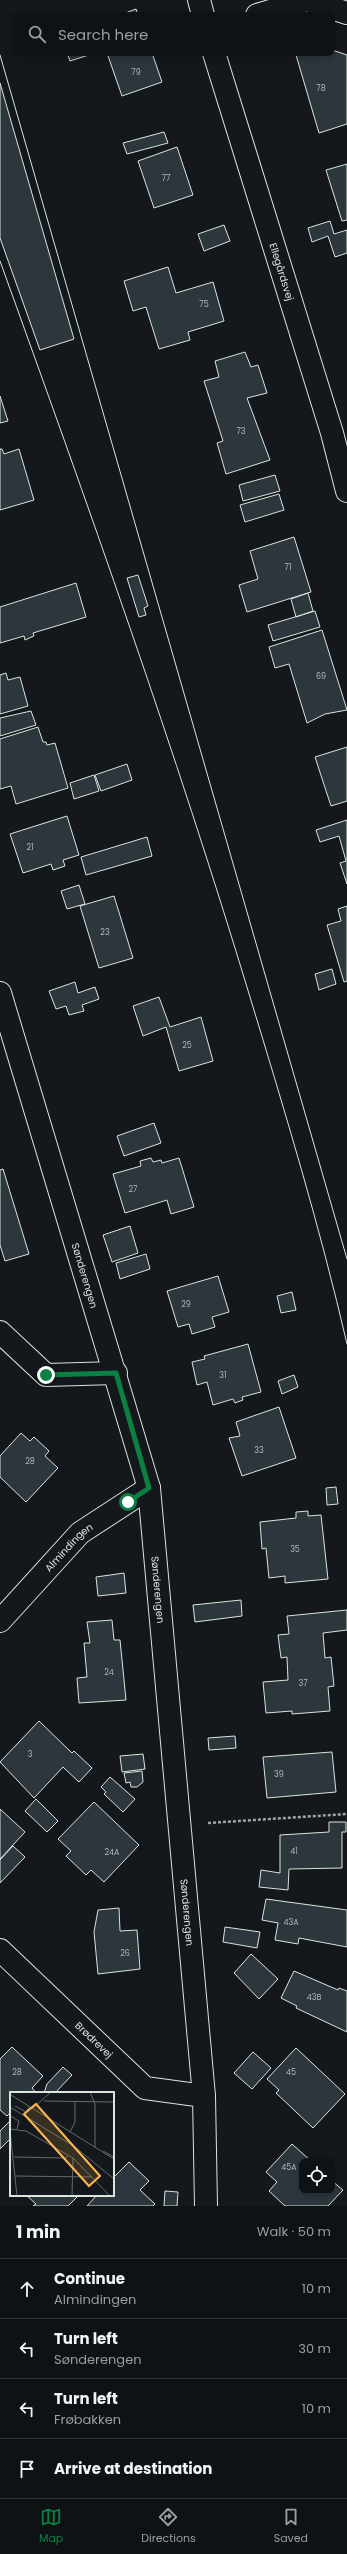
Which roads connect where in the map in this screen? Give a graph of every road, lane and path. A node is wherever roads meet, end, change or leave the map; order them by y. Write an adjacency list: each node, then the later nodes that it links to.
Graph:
1 (199, 0): 3 (street)
2 (307, 0): 4 (street); 5 (street)
3 (202, 12)
4 (267, 12)
5 (347, 13)
6 (215, 56): 7 (street, Ellegårdsvej)
7 (347, 491)
8 (0, 993): 10 (street, Sønderengen)
9 (0, 1332): 10 (street)
10 (116, 1373): 11 (street, Sønderengen)
11 (149, 1488): 12 (street, Almindingen); 14 (street, Sønderengen)
12 (0, 1621)
13 (347, 1814): 14 (path)
14 (181, 1825): 16 (street, Sønderengen)
15 (0, 1950): 16 (street, Brødrevej)
16 (204, 2096): 17 (street, Sønderengen)
17 (206, 2206)

